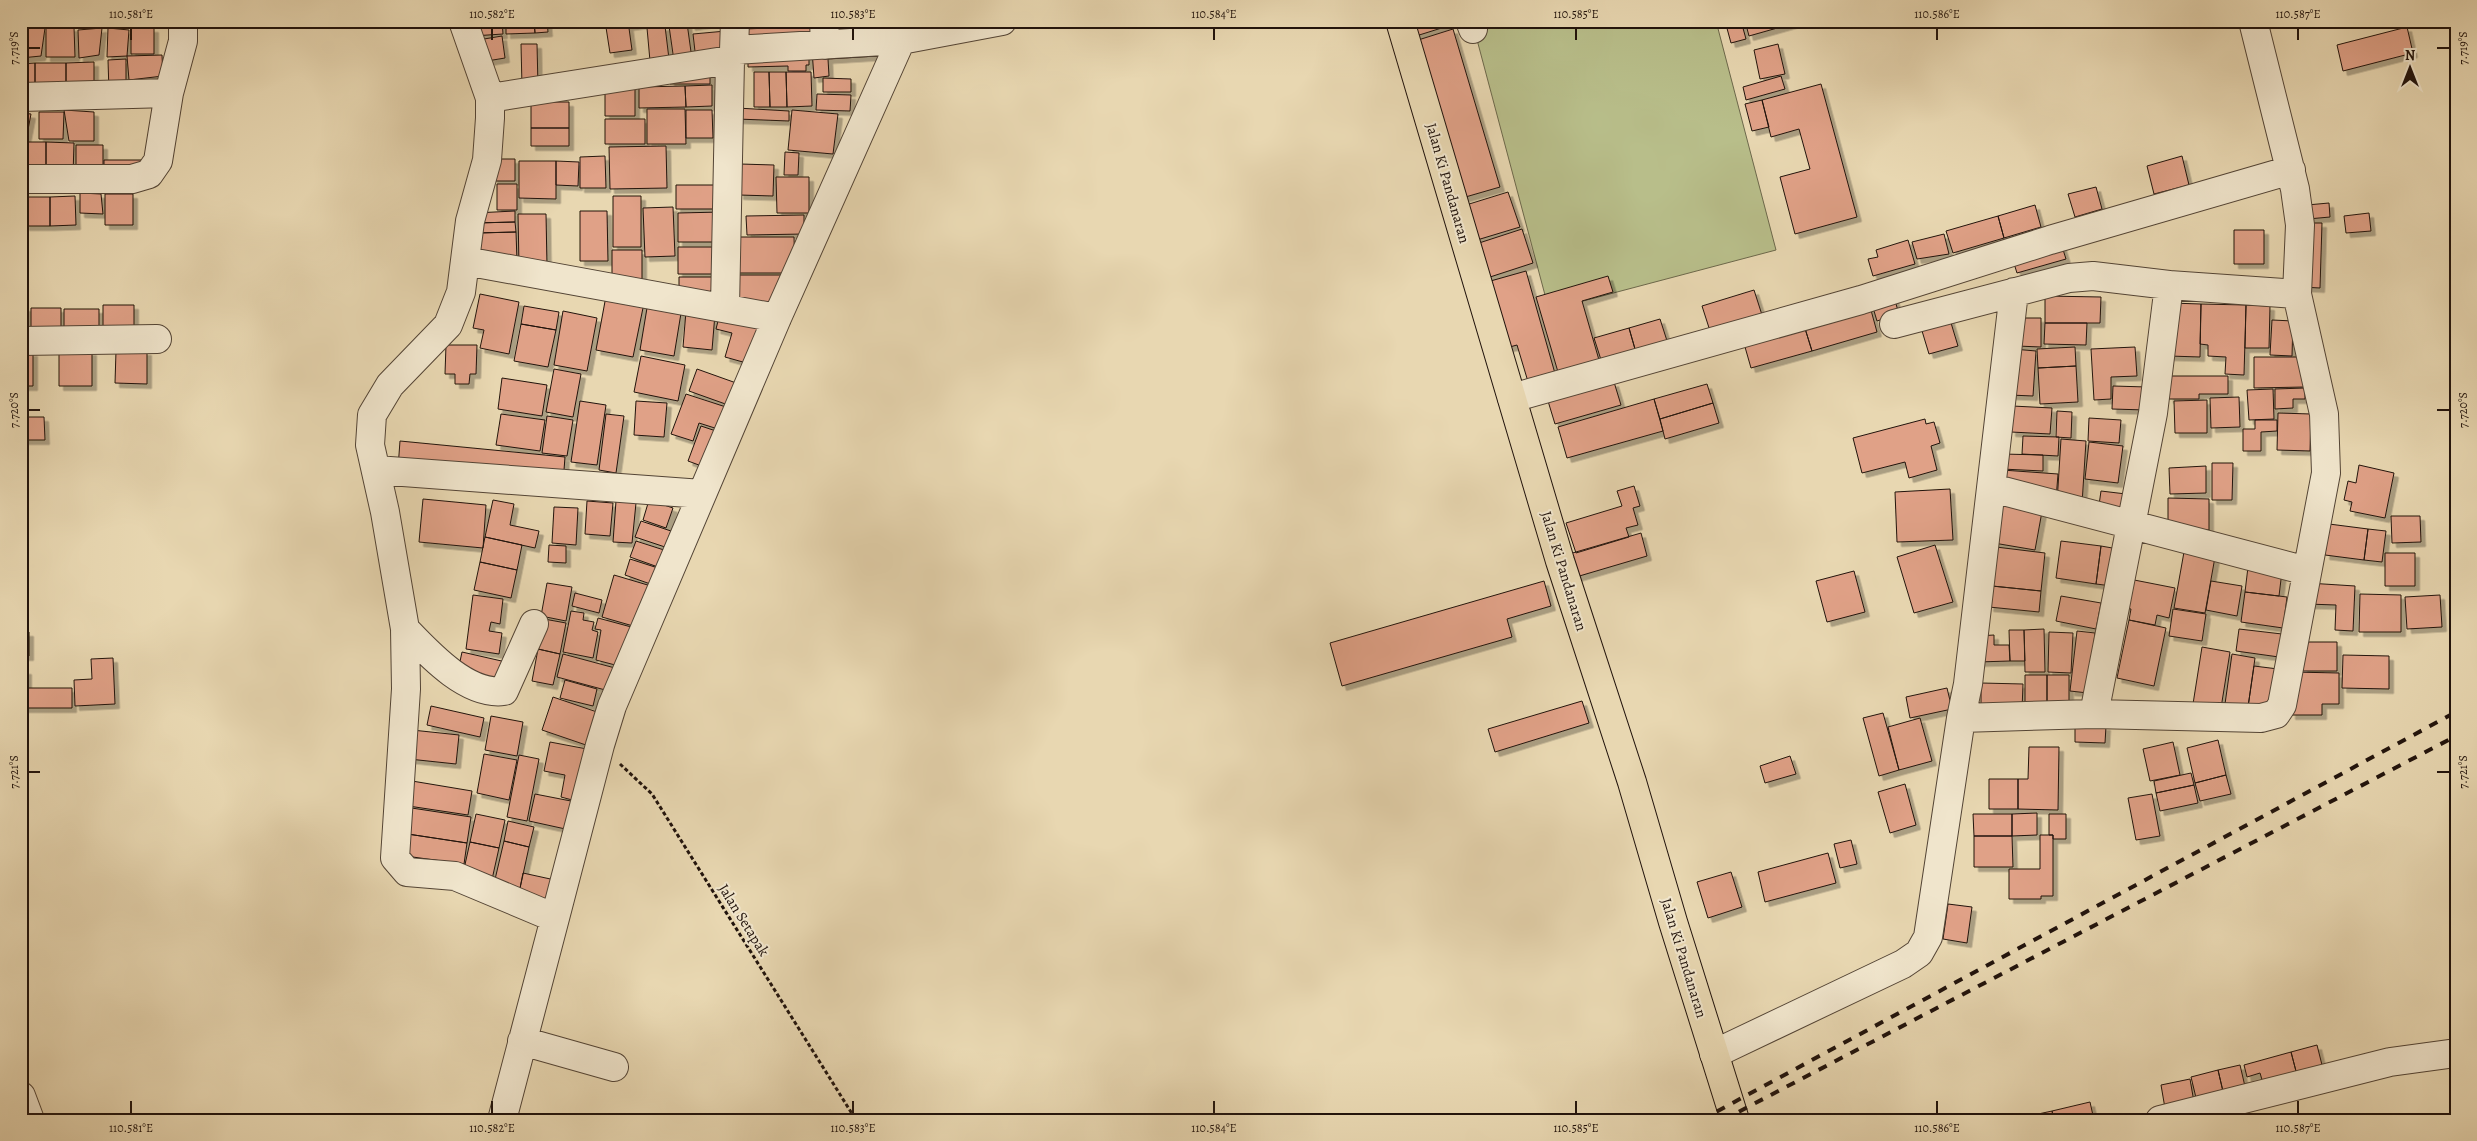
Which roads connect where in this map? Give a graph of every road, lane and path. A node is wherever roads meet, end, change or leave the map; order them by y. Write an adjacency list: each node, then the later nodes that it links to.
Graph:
1 (183, 21): 11 (street)
2 (463, 21): 13 (street)
3 (736, 21): 10 (street)
4 (1002, 21): 7 (street)
5 (1400, 21): 25 (main road, Jalan Ki Pandanaran)
6 (2253, 21): 14 (street)
7 (942, 27): 9 (street)
8 (824, 33): 9 (street); 10 (street)
9 (901, 40): 21 (street)
10 (732, 55): 13 (street); 20 (street)
11 (169, 94): 12 (street); 15 (street)
12 (21, 97)
13 (490, 98): 16 (street)
14 (2291, 170): 19 (street); 25 (street)
15 (21, 179)
16 (464, 262): 20 (street); 26 (street)
17 (2169, 285): 18 (street); 19 (street); 29 (street)
18 (2014, 292): 22 (street); 27 (street)
19 (2297, 294): 30 (street)
20 (725, 308): 21 (street)
21 (777, 318): 28 (street)
22 (1894, 324)
23 (157, 339): 24 (street)
24 (21, 341)
25 (1512, 398): 39 (main road, Jalan Ki Pandanaran)
26 (376, 470): 28 (street); 32 (street)
27 (1992, 488): 29 (street); 34 (street)
28 (702, 494): 35 (street)
29 (2130, 524): 30 (street); 33 (street)
30 (2307, 571): 33 (street)
31 (534, 624): 32 (street)
32 (404, 629): 36 (street)
33 (2094, 714): 34 (street)
34 (1961, 718): 39 (street)
35 (600, 744): 36 (street); 44 (path, Jalan Setapak)
36 (555, 918): 37 (street)
37 (522, 1041): 40 (street); 43 (street)
38 (2456, 1053): 46 (street)
39 (1714, 1054): 45 (main road, Jalan Ki Pandanaran)
40 (614, 1068)
41 (21, 1096): 42 (street)
42 (30, 1120)
43 (502, 1120)
44 (856, 1120)
45 (1735, 1120)
46 (2160, 1120)

